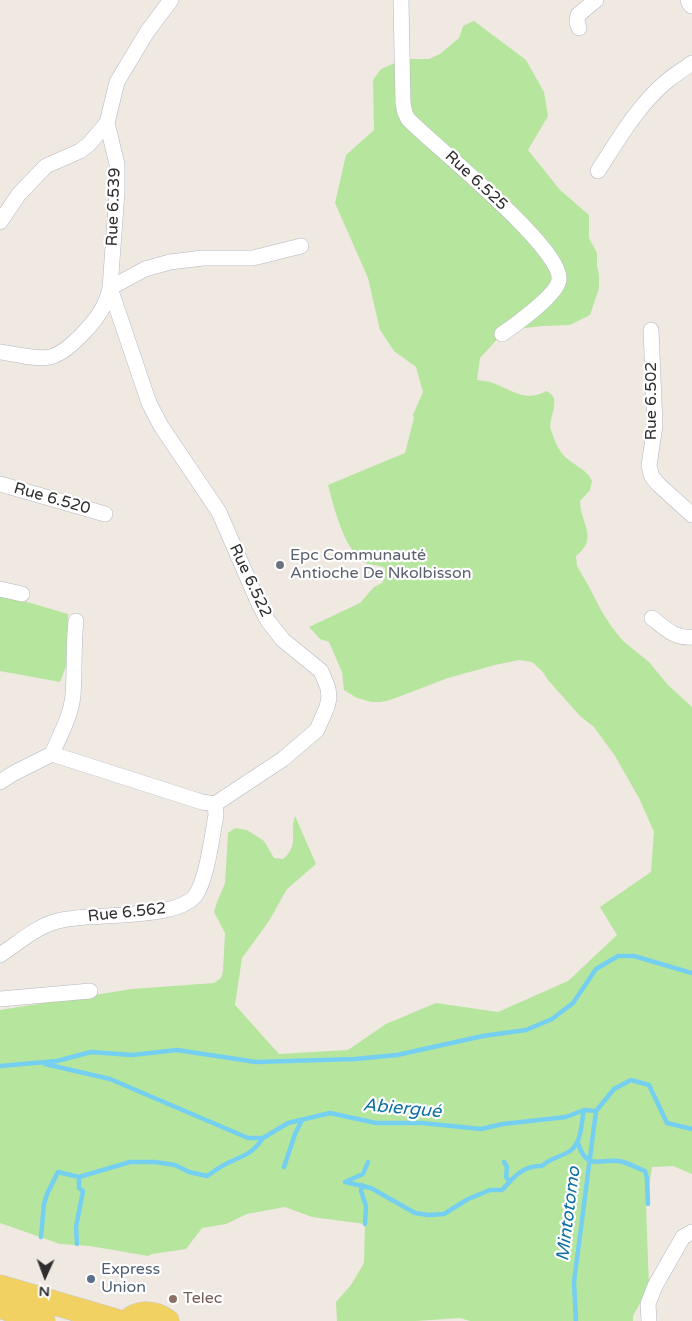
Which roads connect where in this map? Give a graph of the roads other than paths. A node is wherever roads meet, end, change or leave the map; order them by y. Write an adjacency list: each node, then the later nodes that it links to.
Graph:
1 (171, 0): 8 (street, Rue 6.539)
2 (401, 0): 14 (street, Rue 6.525)
3 (596, 0): 6 (street)
4 (690, 0): 5 (street)
5 (692, 4)
6 (579, 28)
7 (692, 63): 9 (street)
8 (107, 123): 10 (street); 12 (street, Rue 6.539)
9 (598, 171)
10 (0, 222)
11 (301, 246): 12 (street)
12 (110, 288): 15 (street, Rue 6.539); 26 (street, Rue 6.522)
13 (652, 330): 18 (street, Rue 6.502)
14 (502, 334)
15 (0, 352)
16 (0, 484): 17 (street, Rue 6.520)
17 (105, 514)
18 (692, 515)
19 (0, 589): 20 (street)
20 (22, 594)
21 (652, 618): 23 (street)
22 (76, 621): 24 (street)
23 (692, 637)
24 (52, 754): 25 (street); 26 (street)
25 (0, 782)
26 (214, 804): 27 (street, Rue 6.562)
27 (0, 955)
28 (90, 991): 29 (street)
29 (0, 999)
30 (692, 1232): 37 (street)
31 (0, 1287): 34 (main road)
32 (0, 1306): 33 (main road)
33 (43, 1321)
34 (116, 1321)
35 (128, 1321): 36 (main road)
36 (167, 1321)
37 (649, 1321)

